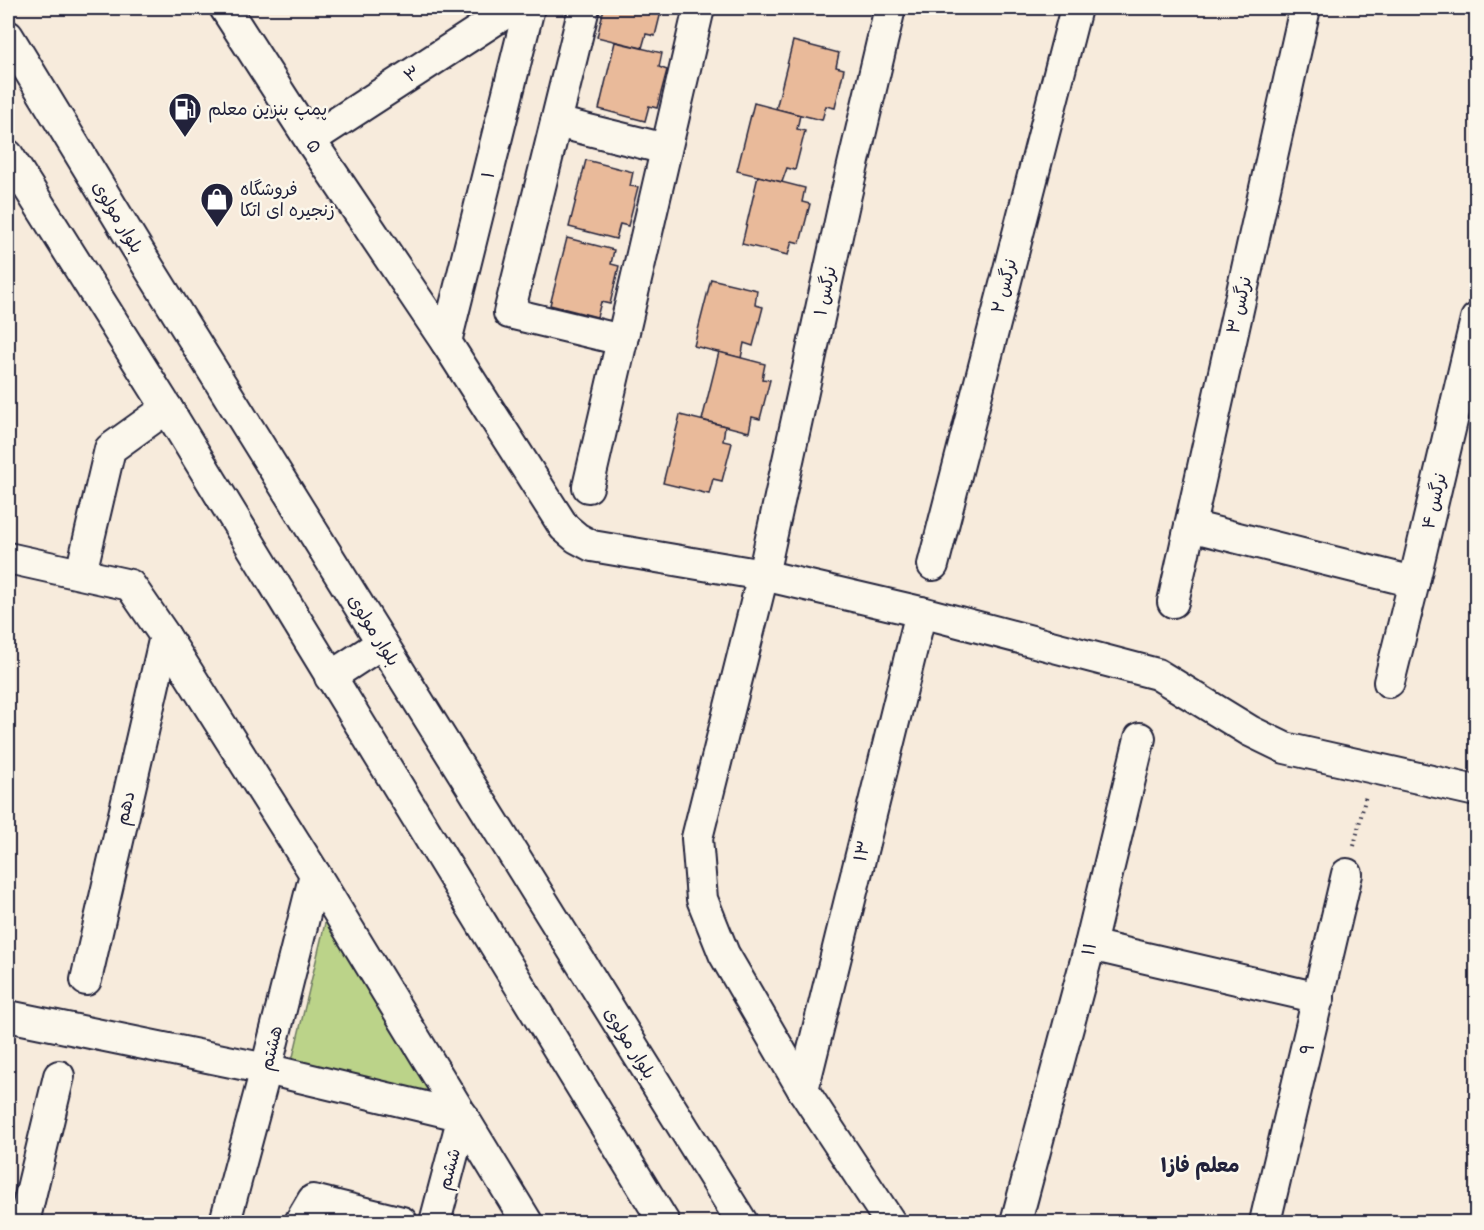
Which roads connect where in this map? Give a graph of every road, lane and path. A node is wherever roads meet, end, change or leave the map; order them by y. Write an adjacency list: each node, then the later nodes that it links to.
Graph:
1 (225, 8): 11 (street, ۵)
2 (513, 8): 11 (street, ۳)
3 (530, 8): 16 (street, ۱)
4 (584, 8): 10 (street)
5 (699, 8): 12 (street)
6 (891, 8): 23 (street, نرگس ۱)
7 (1076, 8): 21 (street, نرگس ۲)
8 (1305, 8): 19 (street, نرگس ۳)
9 (8, 36): 28 (street, بلوار مولوی)
10 (556, 122): 12 (street); 15 (street)
11 (310, 140): 16 (street, ۵)
12 (666, 149): 15 (street)
13 (8, 155): 17 (street)
14 (1476, 319): 24 (street, نرگس ۴)
15 (622, 340): 18 (street)
16 (446, 342): 23 (street, ۵)
17 (167, 408): 22 (street); 29 (street)
18 (588, 487)
19 (1190, 526): 24 (street); 25 (street, نرگس ۳)
20 (8, 558): 22 (street)
21 (933, 565)
22 (81, 573): 27 (street)
23 (763, 575): 26 (street, ۵); 42 (street, نرگس ۱)
24 (1414, 582): 30 (street, نرگس ۴)
25 (1173, 602)
26 (921, 612): 32 (street, ۵); 42 (street, ۱۳)
27 (165, 636): 34 (street); 37 (street, دهم)
28 (382, 643): 29 (street); 51 (street, بلوار مولوی)
29 (330, 677): 50 (street)
30 (1389, 682)
31 (1140, 738): 36 (street, ۱۱)
32 (1372, 768): 33 (street, ۵); 35 (path)
33 (1476, 791)
34 (315, 874): 40 (street, هشتم); 43 (street)
35 (1347, 874): 38 (street, ۹)
36 (1090, 945): 38 (street); 53 (street, ۱۱)
37 (86, 980)
38 (1319, 998): 54 (street, ۹)
39 (8, 1016): 40 (street)
40 (266, 1069): 43 (street); 45 (street, هشتم)
41 (59, 1076): 44 (street)
42 (803, 1090): 52 (street, نرگس ۱)
43 (463, 1116): 48 (street, ششم); 49 (street)
44 (24, 1222)
45 (225, 1222)
46 (300, 1222): 47 (street)
47 (402, 1222)
48 (435, 1222)
49 (527, 1222)
50 (664, 1222)
51 (742, 1222)
52 (890, 1222)
53 (1016, 1222)
54 (1265, 1222)

